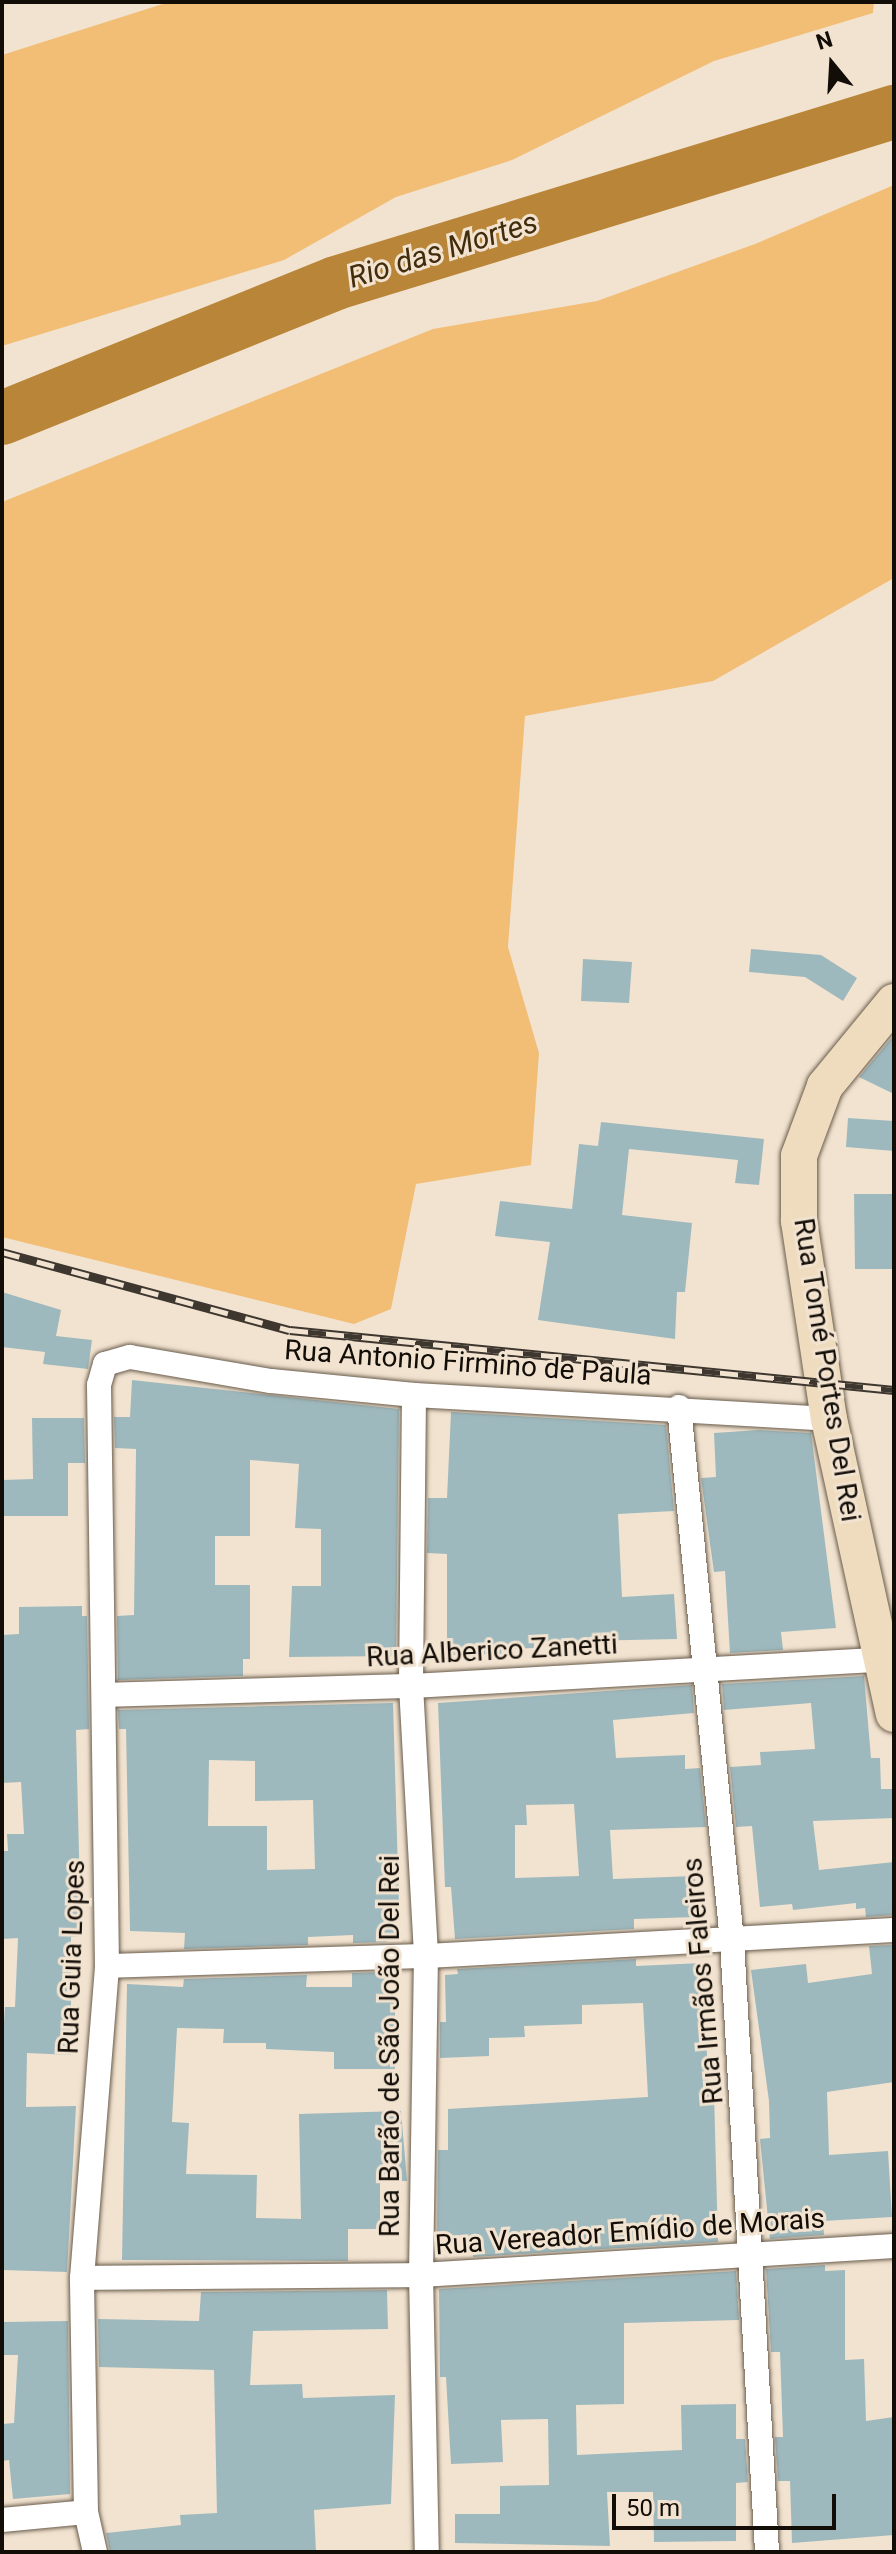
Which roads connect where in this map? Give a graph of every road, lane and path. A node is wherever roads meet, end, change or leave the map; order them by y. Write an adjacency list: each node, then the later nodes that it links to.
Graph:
1 (894, 1002): 5 (main road, Rua Tomé Portes Del Rei)
2 (105, 1364): 3 (street, Rua Antonio Firmino de Paula); 9 (street, Rua Guia Lopes)
3 (414, 1395): 4 (street, Rua Antonio Firmino de Paula); 8 (street, Rua Barão de São João Del Rei)
4 (679, 1407): 5 (street, Rua Antonio Firmino de Paula); 7 (street, Rua Irmãos Faleiros)
5 (829, 1419): 6 (main road, Rua Tomé Portes Del Rei)
6 (880, 1660): 7 (street, Rua Alberico Zanetti); 10 (main road, Rua Tomé Portes Del Rei)
7 (703, 1671): 8 (street, Rua Alberico Zanetti); 12 (street, Rua Irmãos Faleiros)
8 (411, 1686): 9 (street, Rua Alberico Zanetti); 13 (street, Rua Barão de São João Del Rei)
9 (105, 1695): 14 (street, Rua Guia Lopes)
10 (894, 1714)
11 (894, 1930): 12 (street)
12 (732, 1941): 13 (street); 16 (street, Rua Irmãos Faleiros)
13 (426, 1956): 14 (street); 17 (street, Rua Barão de São João Del Rei)
14 (107, 1966): 18 (street, Rua Guia Lopes)
15 (894, 2246): 16 (street, Rua Vereador Emídio de Morais)
16 (753, 2254): 17 (street, Rua Vereador Emídio de Morais); 23 (street, Rua Irmãos Faleiros)
17 (421, 2275): 18 (street, Rua Vereador Emídio de Morais); 22 (street, Rua Barão de São João Del Rei)
18 (82, 2278): 19 (street, Rua Guia Lopes)
19 (86, 2512): 20 (street); 21 (street, Rua Guia Lopes)
20 (2, 2520)
21 (95, 2552)
22 (427, 2552)
23 (767, 2552)

